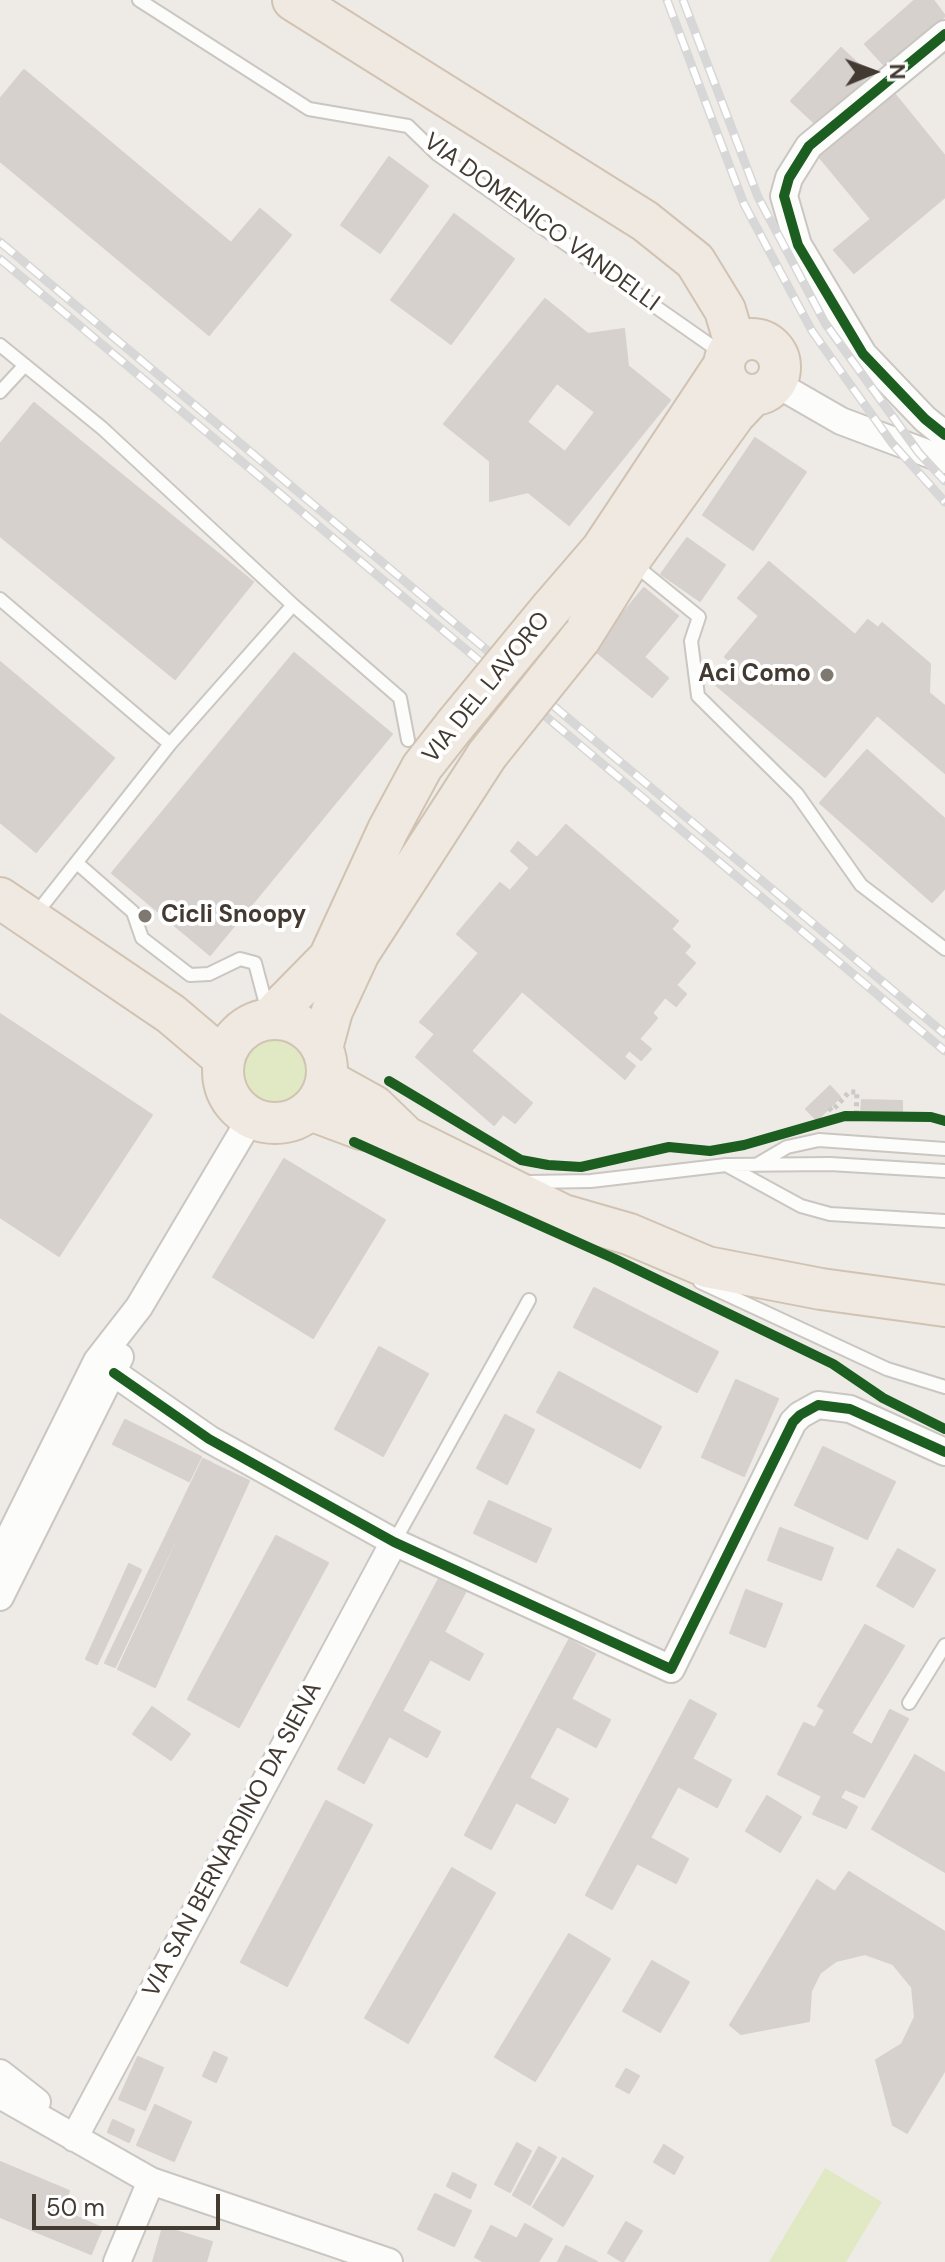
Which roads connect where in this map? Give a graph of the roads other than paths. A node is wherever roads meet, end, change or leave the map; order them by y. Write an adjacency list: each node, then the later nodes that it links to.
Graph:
1 (139, 0): 5 (lane, VIA DOMENICO VANDELLI)
2 (293, 0): 5 (main road)
3 (945, 34): 9 (street)
4 (0, 345): 6 (lane)
5 (737, 352): 7 (main road); 19 (main road, VIA DEL LAVORO, bridge)
6 (25, 365): 8 (lane); 13 (lane)
7 (764, 389): 10 (street); 11 (main road, VIA DEL LAVORO)
8 (0, 392)
9 (945, 435)
10 (945, 460)
11 (629, 561): 18 (lane); 20 (main road, VIA DEL LAVORO, bridge)
12 (0, 599): 15 (lane)
13 (293, 605): 14 (lane); 15 (lane)
14 (408, 740)
15 (170, 744): 16 (lane)
16 (77, 863): 17 (lane); 19 (lane)
17 (16, 909): 19 (main road)
18 (945, 949)
19 (245, 1037): 20 (main road); 21 (main road)
20 (320, 1079): 21 (main road); 26 (main road)
21 (251, 1118): 33 (street)
22 (945, 1149): 24 (lane)
23 (726, 1165): 24 (lane); 26 (lane); 27 (lane)
24 (756, 1165): 25 (lane)
25 (945, 1171)
26 (481, 1173): 28 (main road)
27 (945, 1221)
28 (629, 1234): 29 (lane); 32 (main road)
29 (657, 1262)
30 (685, 1275): 35 (lane)
31 (529, 1300): 37 (lane, VIA SAN BERNARDINO DA SIENA)
32 (945, 1306)
33 (139, 1307): 34 (street); 38 (street)
34 (114, 1373): 37 (street); 39 (street)
35 (945, 1387)
36 (945, 1452): 37 (street)
37 (394, 1542): 44 (street, VIA SAN BERNARDINO DA SIENA)
38 (0, 1556)
39 (0, 1597)
40 (945, 1645): 41 (lane)
41 (909, 1703)
42 (0, 2073): 44 (street)
43 (0, 2095): 44 (street)
44 (74, 2138): 45 (street)
45 (151, 2181): 46 (street); 47 (street)
46 (117, 2262)
47 (389, 2262)

